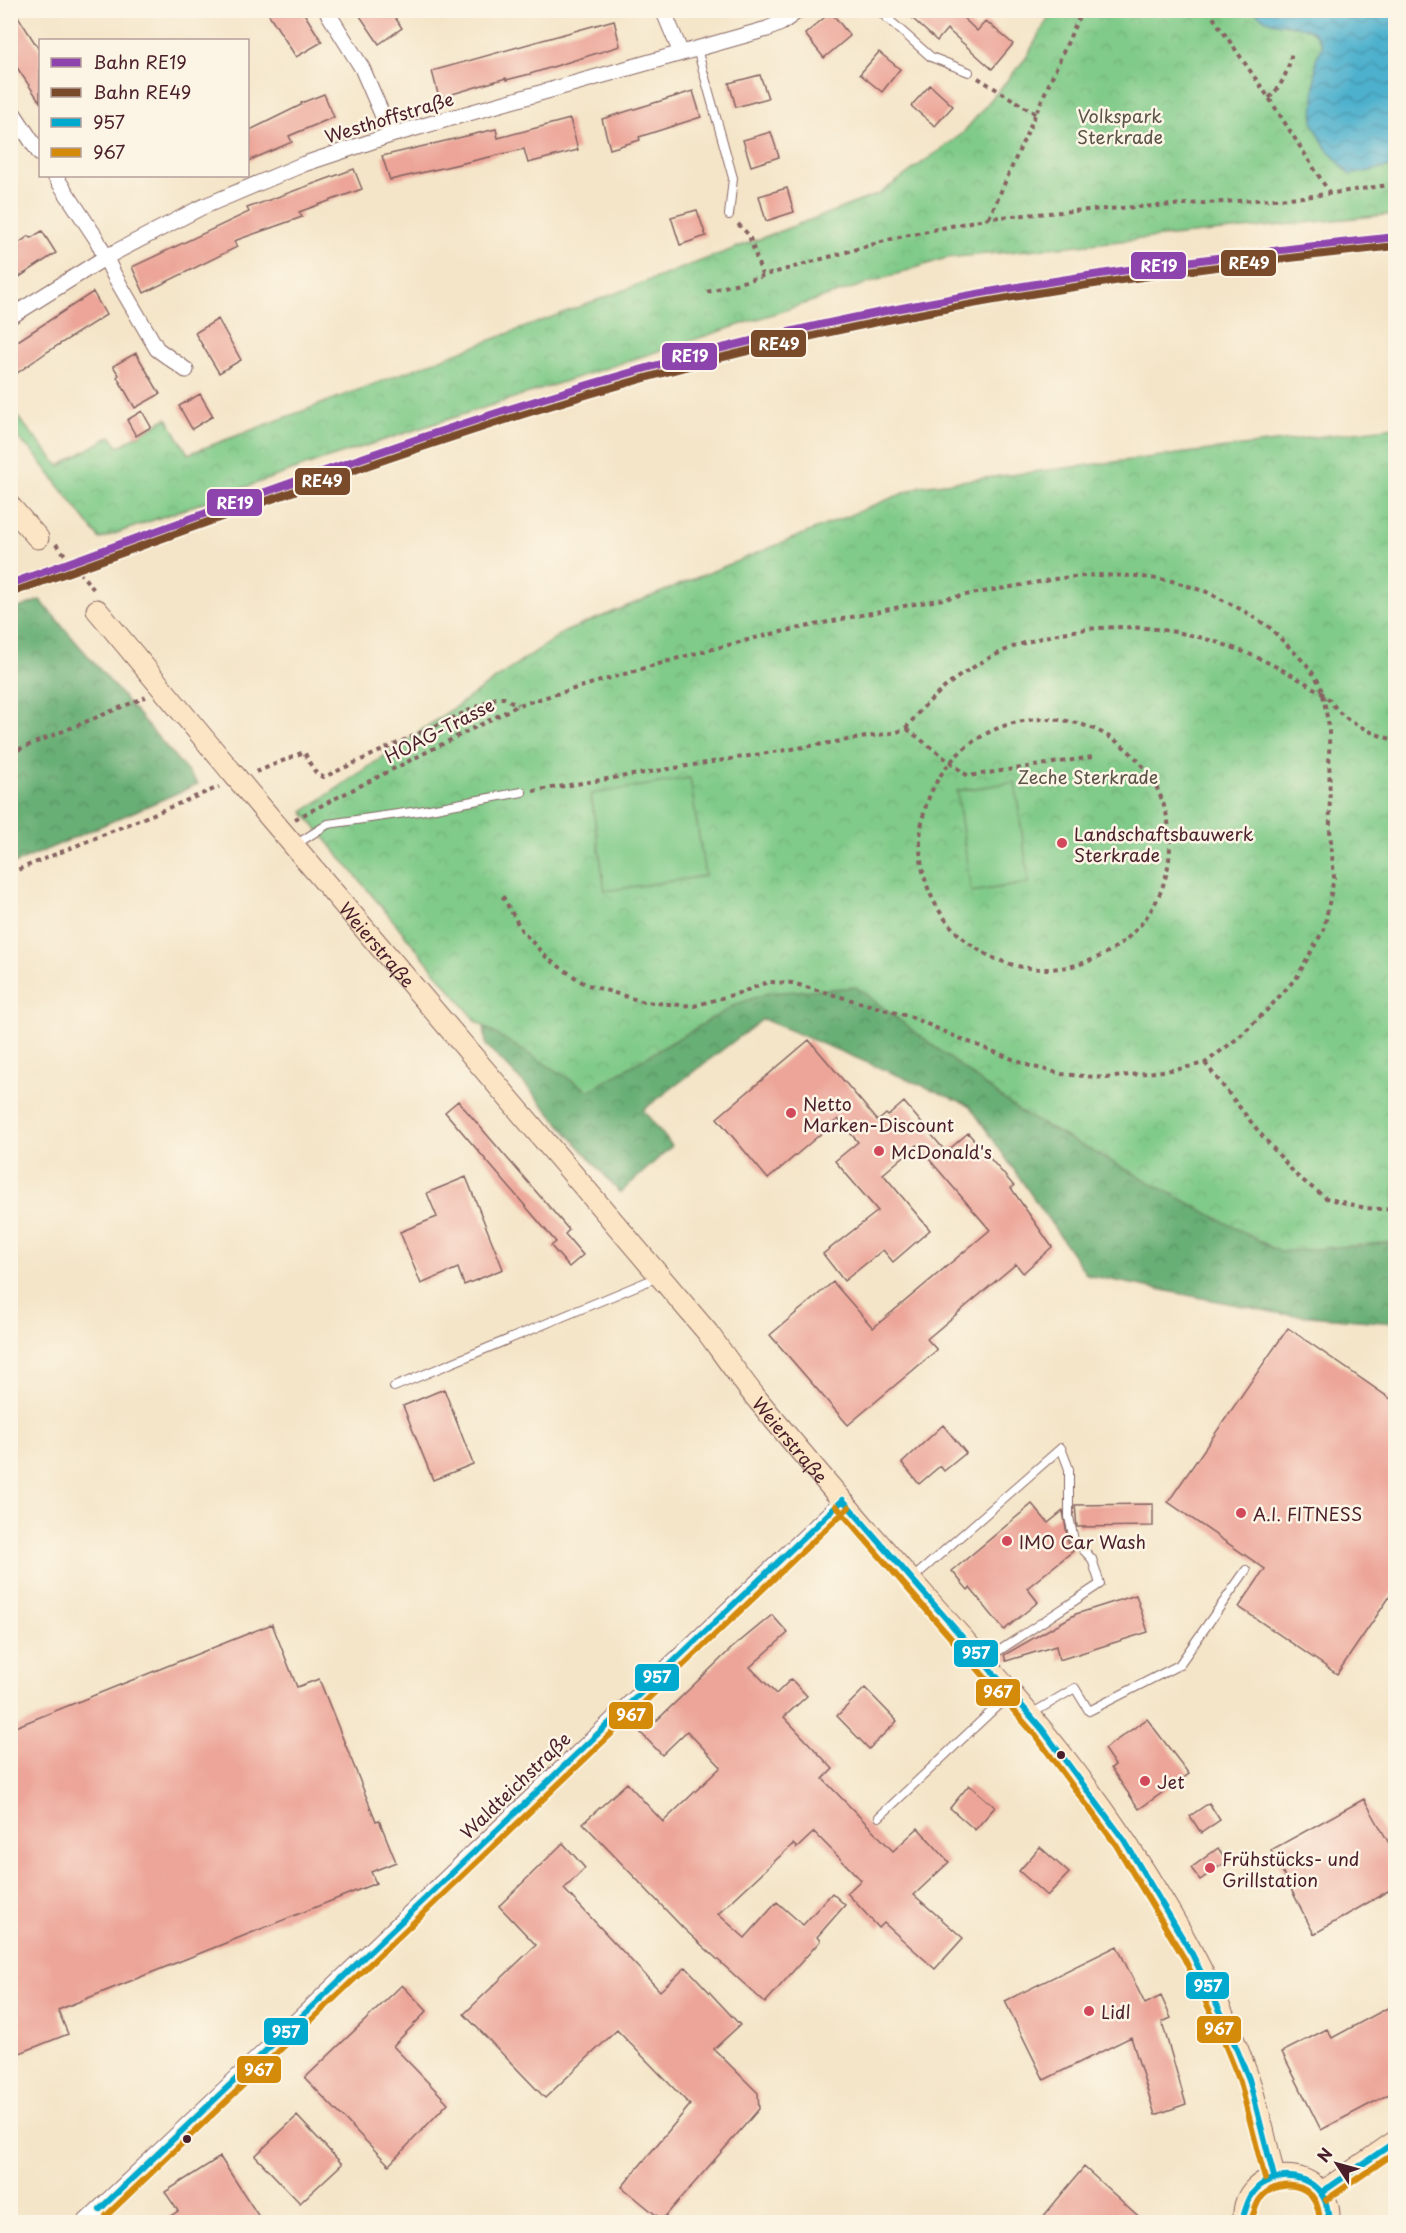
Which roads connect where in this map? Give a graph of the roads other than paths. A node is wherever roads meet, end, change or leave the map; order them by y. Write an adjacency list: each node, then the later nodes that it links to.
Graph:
1 (326, 10): 9 (street)
2 (663, 10): 6 (street)
3 (799, 10): 5 (street, Westhoffstraße)
4 (878, 10): 7 (lane)
5 (697, 49): 6 (street, Westhoffstraße); 12 (lane)
6 (681, 53): 9 (street, Westhoffstraße)
7 (969, 72)
8 (10, 108): 10 (street)
9 (391, 135): 13 (street, Westhoffstraße)
10 (39, 152)
11 (56, 177): 13 (street)
12 (729, 214)
13 (106, 257): 14 (street, Westhoffstraße); 15 (street)
14 (10, 317)
15 (186, 370)
16 (10, 506): 17 (main road)
17 (44, 538)
18 (98, 602): 20 (main road, Weierstraße, bridge)
19 (522, 792): 20 (lane)
20 (293, 846): 21 (main road, Weierstraße)
21 (660, 1277): 22 (lane); 23 (main road, Weierstraße)
22 (394, 1387)
23 (843, 1500): 25 (main road, Weierstraße); 33 (street, Waldteichstraße)
24 (1246, 1570): 28 (lane)
25 (912, 1580): 26 (main road, Weierstraße); 26 (lane)
26 (984, 1661): 27 (main road, Weierstraße)
27 (1011, 1693): 28 (main road, Weierstraße); 29 (lane)
28 (1030, 1715): 31 (main road, Weierstraße)
29 (879, 1817)
30 (1395, 2141): 32 (main road)
31 (1274, 2177): 32 (main road); 36 (main road)
32 (1321, 2193): 37 (main road)
33 (99, 2209): 34 (street, Waldteichstraße); 35 (street)
34 (85, 2223)
35 (108, 2223)
36 (1244, 2223)
37 (1329, 2223)

